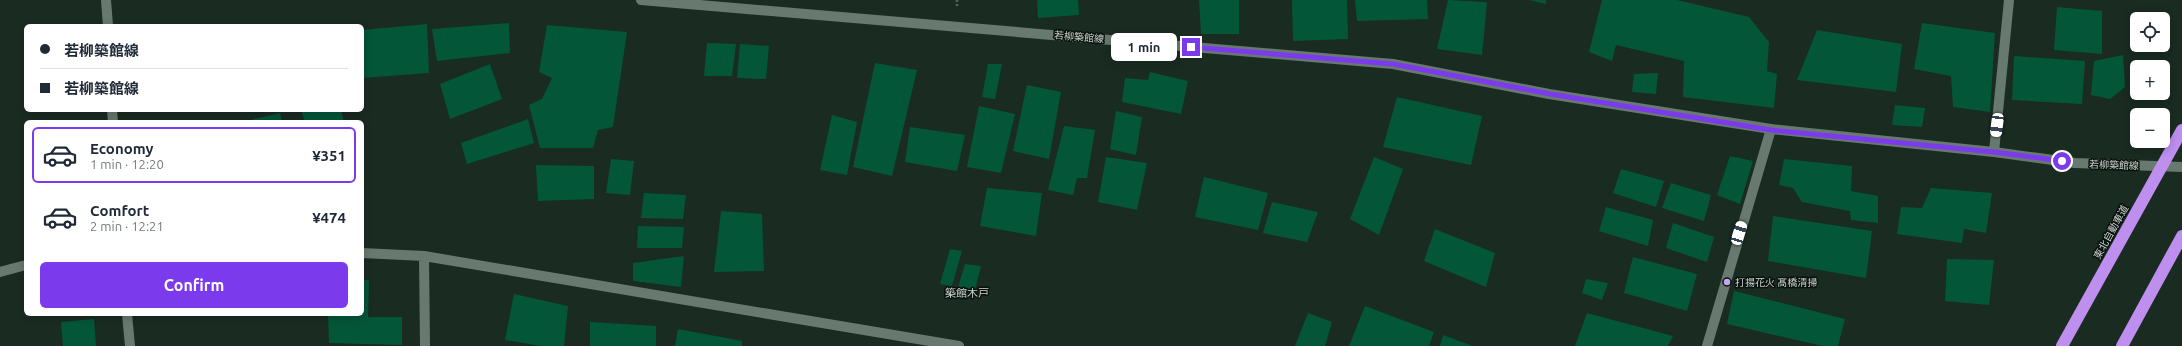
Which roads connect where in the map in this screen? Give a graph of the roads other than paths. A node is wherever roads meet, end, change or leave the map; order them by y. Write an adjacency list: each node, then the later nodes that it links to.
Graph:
1 (106, 0): 4 (main road)
2 (640, 0): 5 (main road, 若柳築館線)
3 (2009, 0): 7 (main road)
4 (108, 24)
5 (1771, 130): 7 (main road, 若柳築館線); 18 (main road)
6 (2182, 130): 19 (highway, 東北自動車道)
7 (1994, 152): 8 (main road, 若柳築館線)
8 (2182, 167)
9 (2182, 236): 20 (highway)
10 (364, 253): 11 (main road)
11 (424, 256): 16 (main road); 17 (main road)
12 (24, 266): 13 (main road)
13 (0, 272)
14 (127, 316): 15 (main road)
15 (130, 346)
16 (425, 346)
17 (959, 346)
18 (1707, 346)
19 (2062, 346)
20 (2122, 346)

